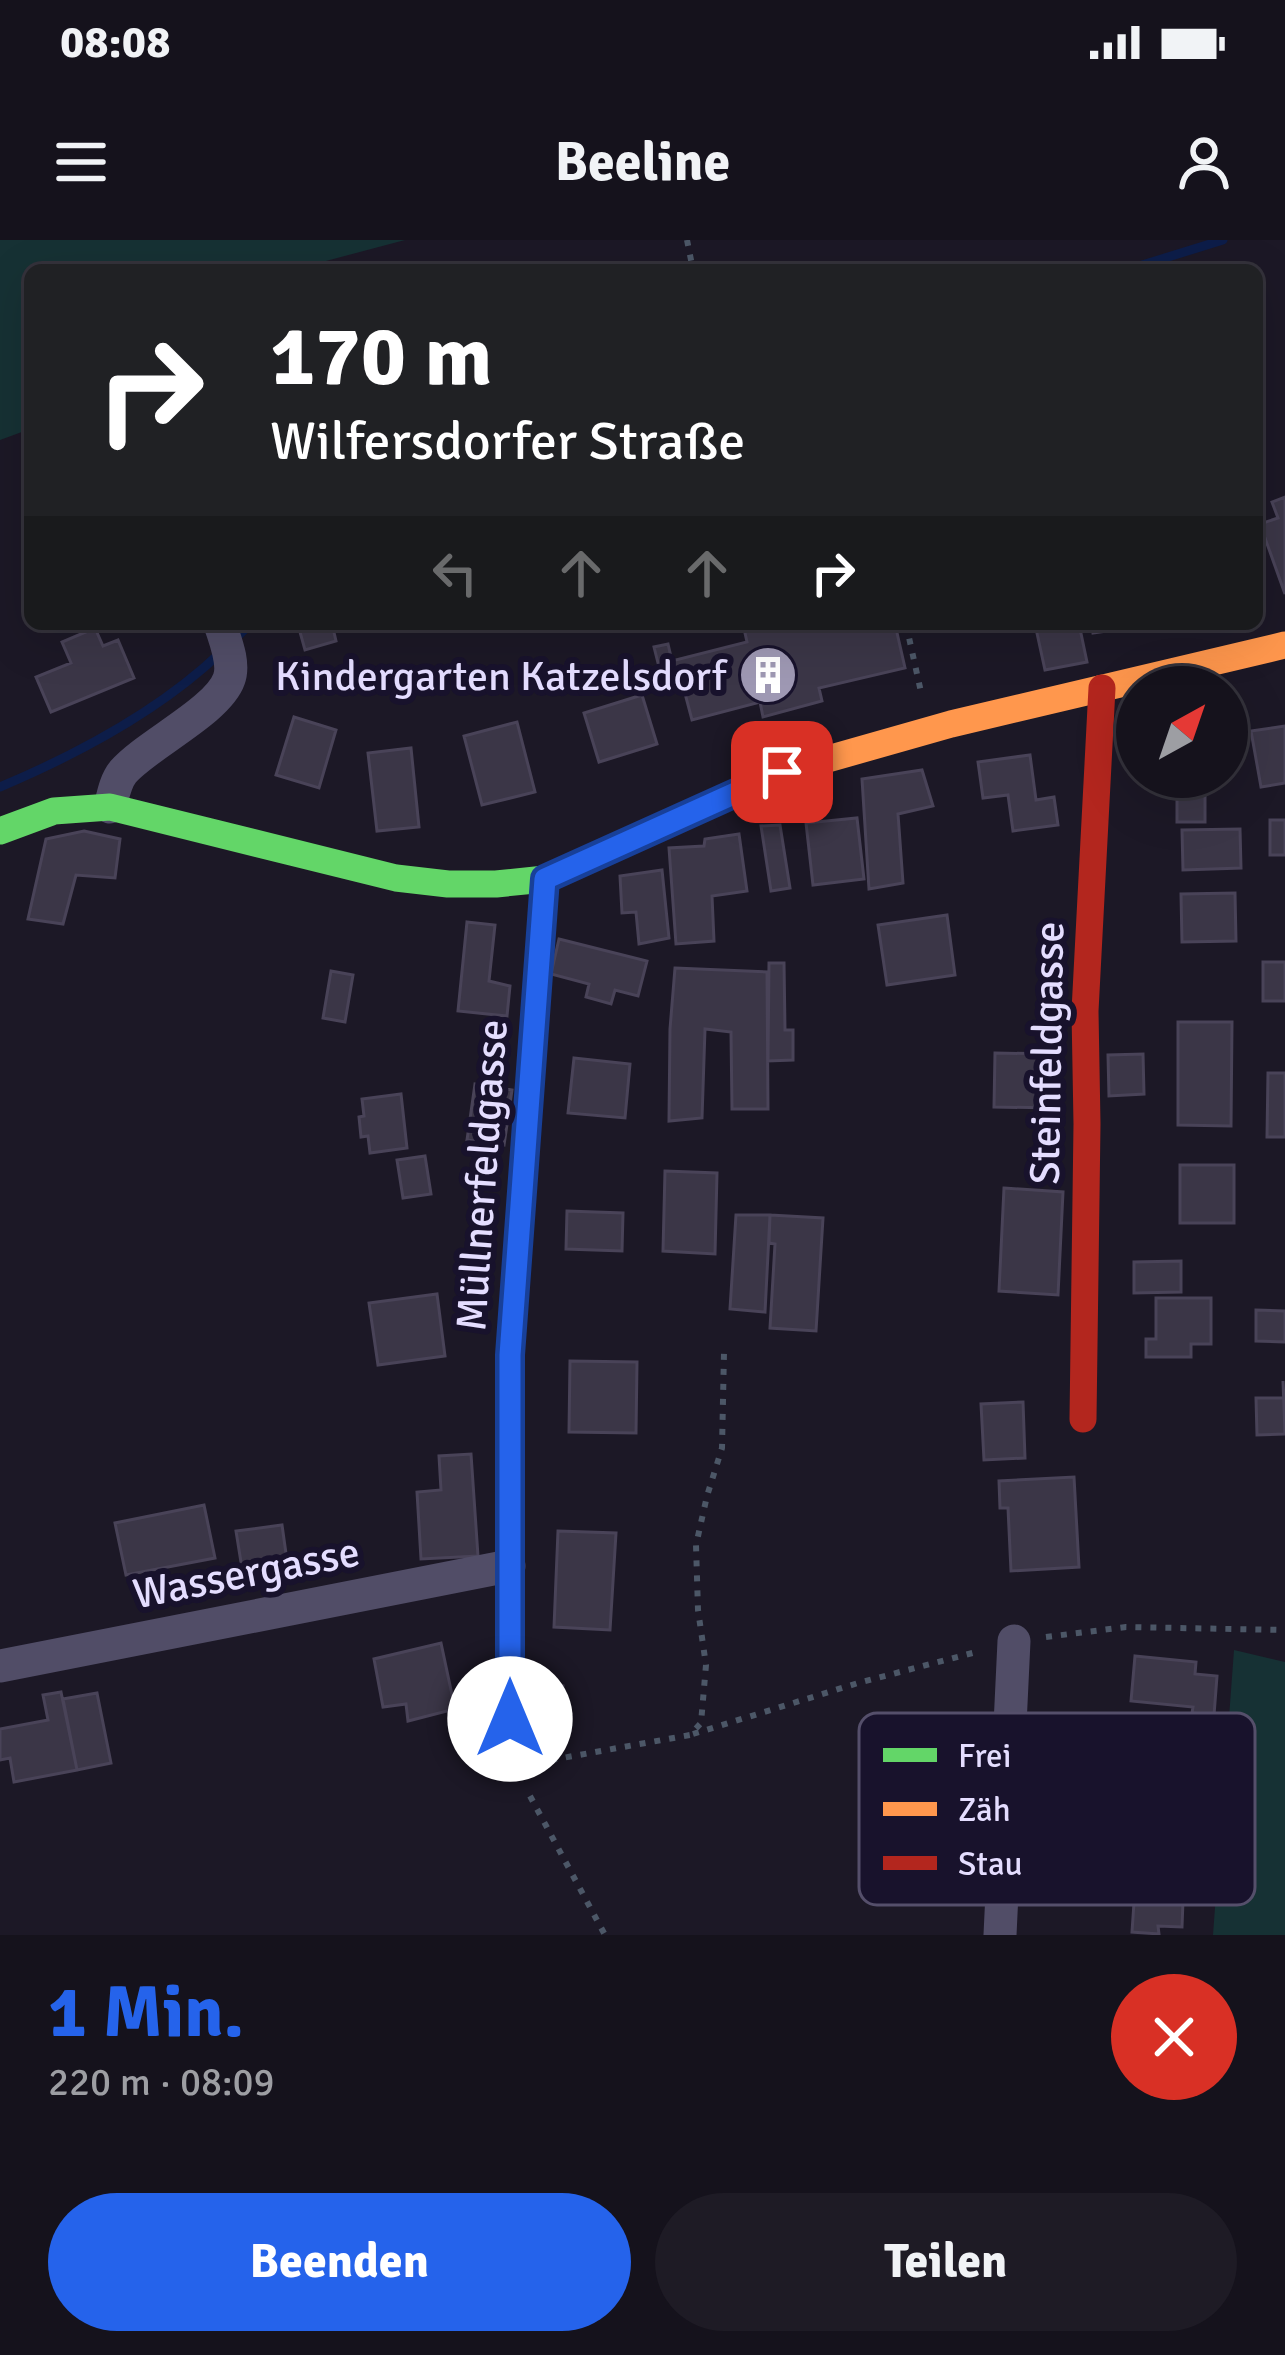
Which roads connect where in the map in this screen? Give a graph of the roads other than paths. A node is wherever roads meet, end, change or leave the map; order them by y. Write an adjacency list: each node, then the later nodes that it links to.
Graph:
1 (222, 630): 4 (street)
2 (1285, 646): 3 (street)
3 (1102, 688): 6 (street); 7 (street, Steinfeldgasse)
4 (110, 807): 5 (street); 6 (street)
5 (0, 831)
6 (545, 879): 8 (street, Müllnerfeldgasse)
7 (1083, 1419)
8 (509, 1566): 10 (street, Wassergasse); 12 (street, Müllnerfeldgasse)
9 (1014, 1641): 11 (street)
10 (0, 1666)
11 (1011, 1713)
12 (517, 1766)
13 (1001, 1905): 14 (street)
14 (1000, 1935)

